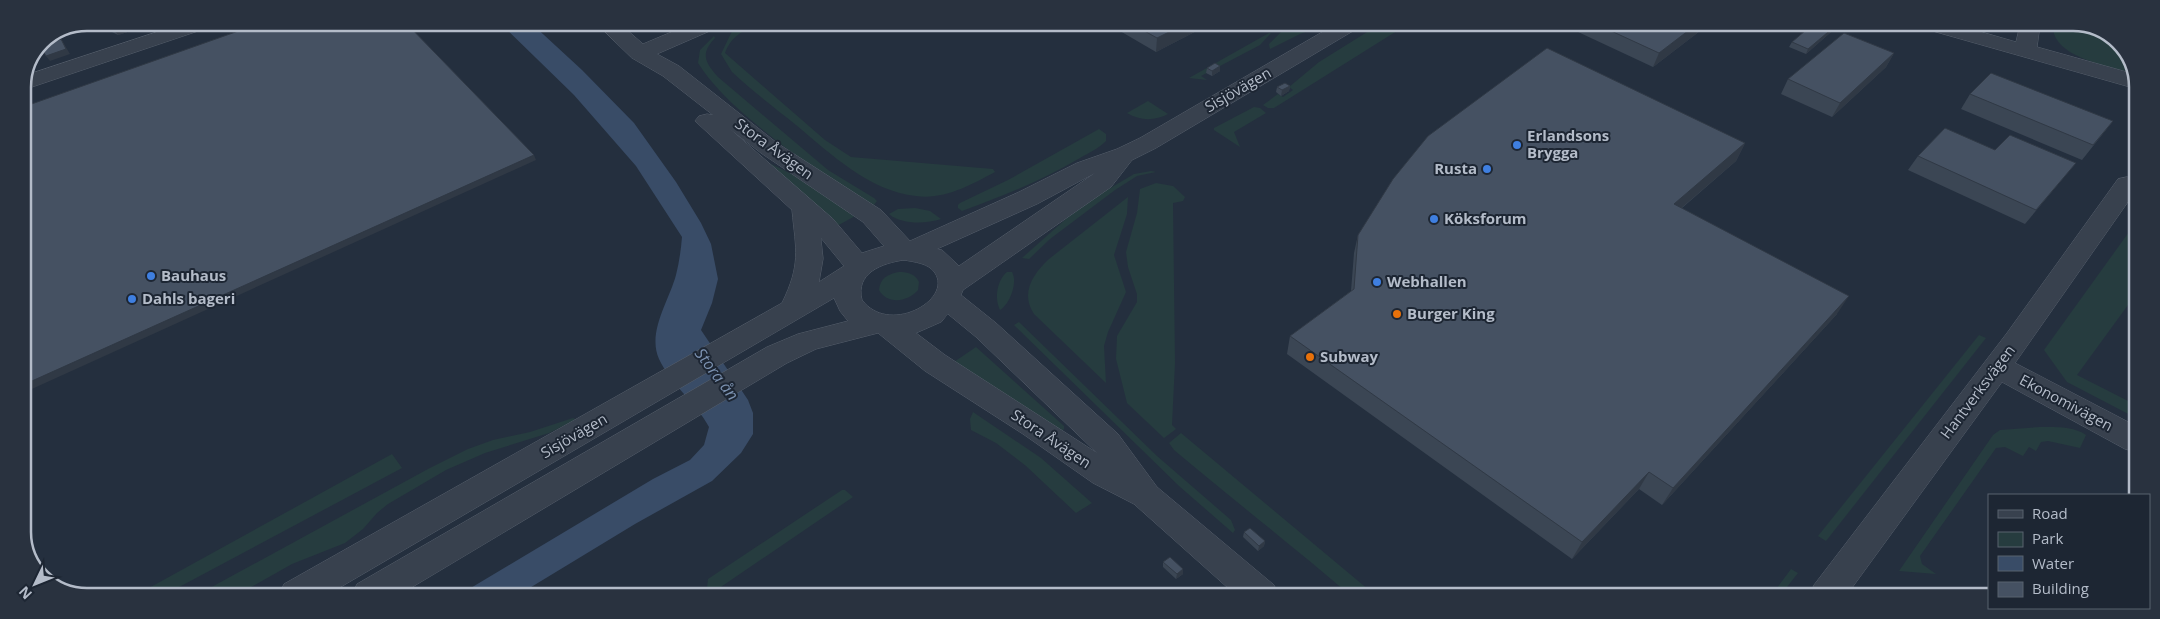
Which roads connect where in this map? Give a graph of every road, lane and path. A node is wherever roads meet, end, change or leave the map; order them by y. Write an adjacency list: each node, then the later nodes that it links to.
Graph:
1 (180, 31): 10 (street)
2 (615, 31): 8 (street, Stora Åvägen)
3 (693, 31): 8 (street)
4 (1339, 31): 11 (street, Sisjövägen)
5 (1955, 31): 7 (street)
6 (2029, 31): 7 (street)
7 (2025, 51): 9 (street)
8 (640, 53): 13 (street, Stora Åvägen); 14 (street, Stora Åvägen)
9 (2128, 80)
10 (32, 81)
11 (1125, 154): 14 (street, Sisjövägen); 16 (street, Sisjövägen)
12 (2127, 185): 19 (street, Hantverksvägen)
13 (804, 207): 15 (street, Stora Åvägen); 17 (street)
14 (907, 251): 15 (street); 16 (street, Stora Åvägen)
15 (855, 272): 17 (street, Sisjövägen); 18 (street, Stora Åvägen)
16 (950, 292): 18 (street); 21 (street, Stora Åvägen)
17 (792, 310): 22 (street, Sisjövägen)
18 (882, 324): 21 (street, Stora Åvägen); 23 (street)
19 (1996, 366): 20 (street, Ekonomivägen); 25 (street, Hantverksvägen)
20 (2129, 436)
21 (1146, 496): 24 (street, Stora Åvägen)
22 (308, 588)
23 (380, 588)
24 (1253, 588)
25 (1832, 588)

